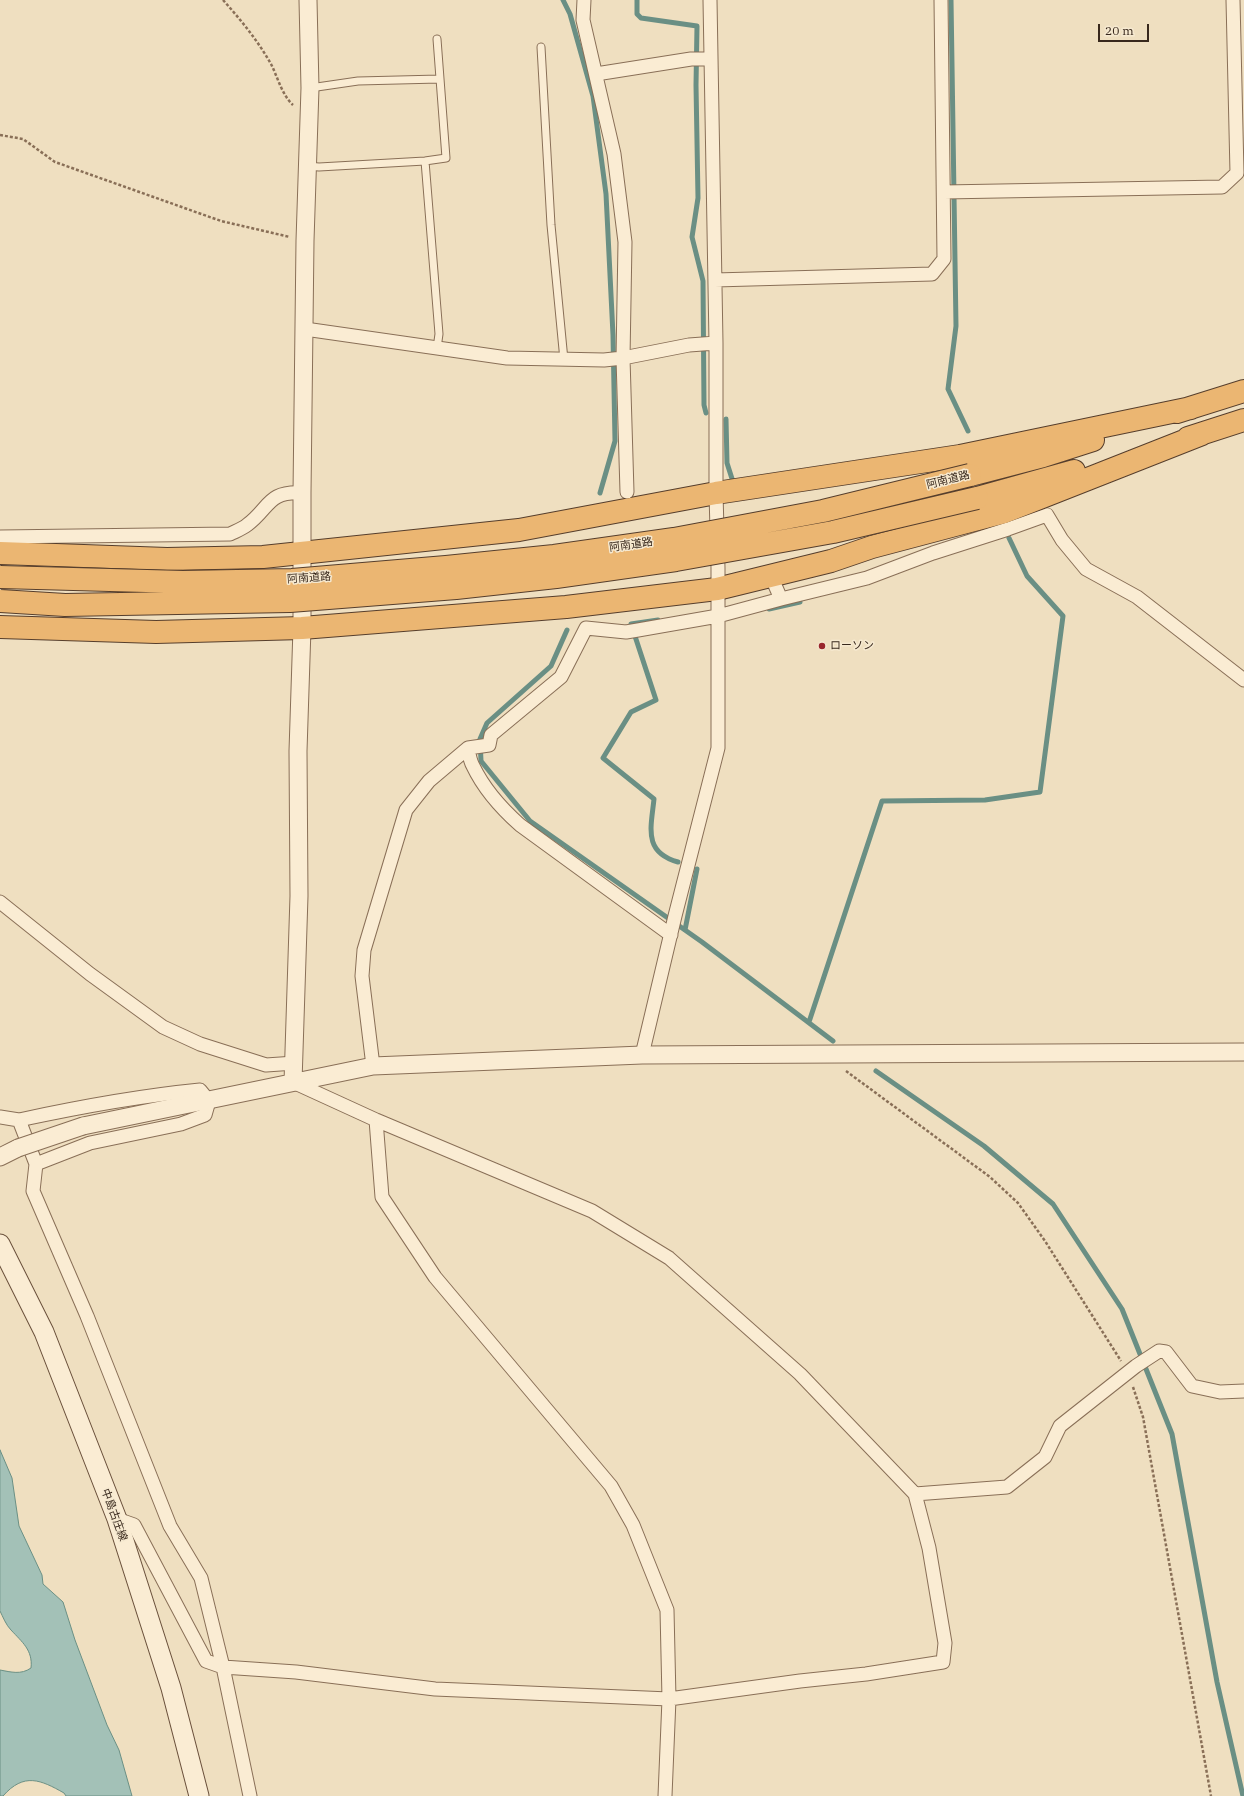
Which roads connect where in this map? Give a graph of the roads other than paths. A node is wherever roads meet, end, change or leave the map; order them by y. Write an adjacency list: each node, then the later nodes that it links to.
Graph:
1 (308, 0): 11 (street)
2 (584, 0): 9 (street)
3 (710, 0): 8 (street)
4 (941, 0): 14 (street)
5 (1232, 0): 14 (street)
6 (437, 39): 10 (lane)
7 (541, 47): 20 (lane)
8 (701, 59): 9 (street); 15 (street)
9 (596, 74): 19 (street)
10 (439, 78): 11 (lane); 12 (lane)
11 (310, 88): 13 (street)
12 (426, 161): 13 (lane); 18 (lane)
13 (306, 166): 16 (street)
14 (950, 192): 15 (street)
15 (714, 280): 17 (street)
16 (305, 329): 18 (street); 26 (street)
17 (708, 343): 19 (street); 27 (street)
18 (437, 348): 20 (street)
19 (621, 358): 20 (street); 25 (street)
20 (564, 360)
21 (1244, 391): 22 (highway, 阿南道路)
22 (1191, 408): 27 (highway); 32 (highway, 阿南道路, bridge)
23 (1244, 420): 24 (highway, 阿南道路)
24 (1202, 434): 31 (highway); 35 (highway, 阿南道路, bridge)
25 (627, 492)
26 (302, 493): 28 (street); 30 (street)
27 (716, 493): 30 (highway); 33 (street)
28 (0, 538)
29 (0, 553): 30 (highway)
30 (302, 554): 38 (street)
31 (771, 576): 33 (highway); 34 (street)
32 (0, 577)
33 (717, 589): 36 (street); 38 (highway)
34 (780, 599): 36 (street); 39 (street)
35 (0, 601)
36 (718, 616): 40 (street); 42 (street)
37 (0, 627): 38 (highway)
38 (302, 628): 45 (street)
39 (1244, 680)
40 (470, 747): 42 (street); 46 (street)
41 (0, 902): 45 (street)
42 (671, 932): 44 (street)
43 (1244, 1052): 44 (street)
44 (642, 1055): 46 (street)
45 (295, 1063): 47 (street)
46 (373, 1066): 47 (street)
47 (294, 1082): 48 (street); 51 (street)
48 (209, 1101): 50 (street); 52 (street, bridge); 53 (street)
49 (0, 1117): 50 (street)
50 (19, 1120): 53 (street)
51 (376, 1120): 56 (street); 59 (street)
52 (0, 1157)
53 (36, 1164): 58 (street)
54 (0, 1244): 57 (main road, 中島古庄線)
55 (1244, 1392): 56 (street)
56 (915, 1494): 59 (street)
57 (117, 1519): 58 (street); 60 (main road, 中島古庄線)
58 (223, 1667): 59 (street); 61 (street)
59 (670, 1699): 62 (street)
60 (199, 1796)
61 (250, 1796)
62 (665, 1796)

